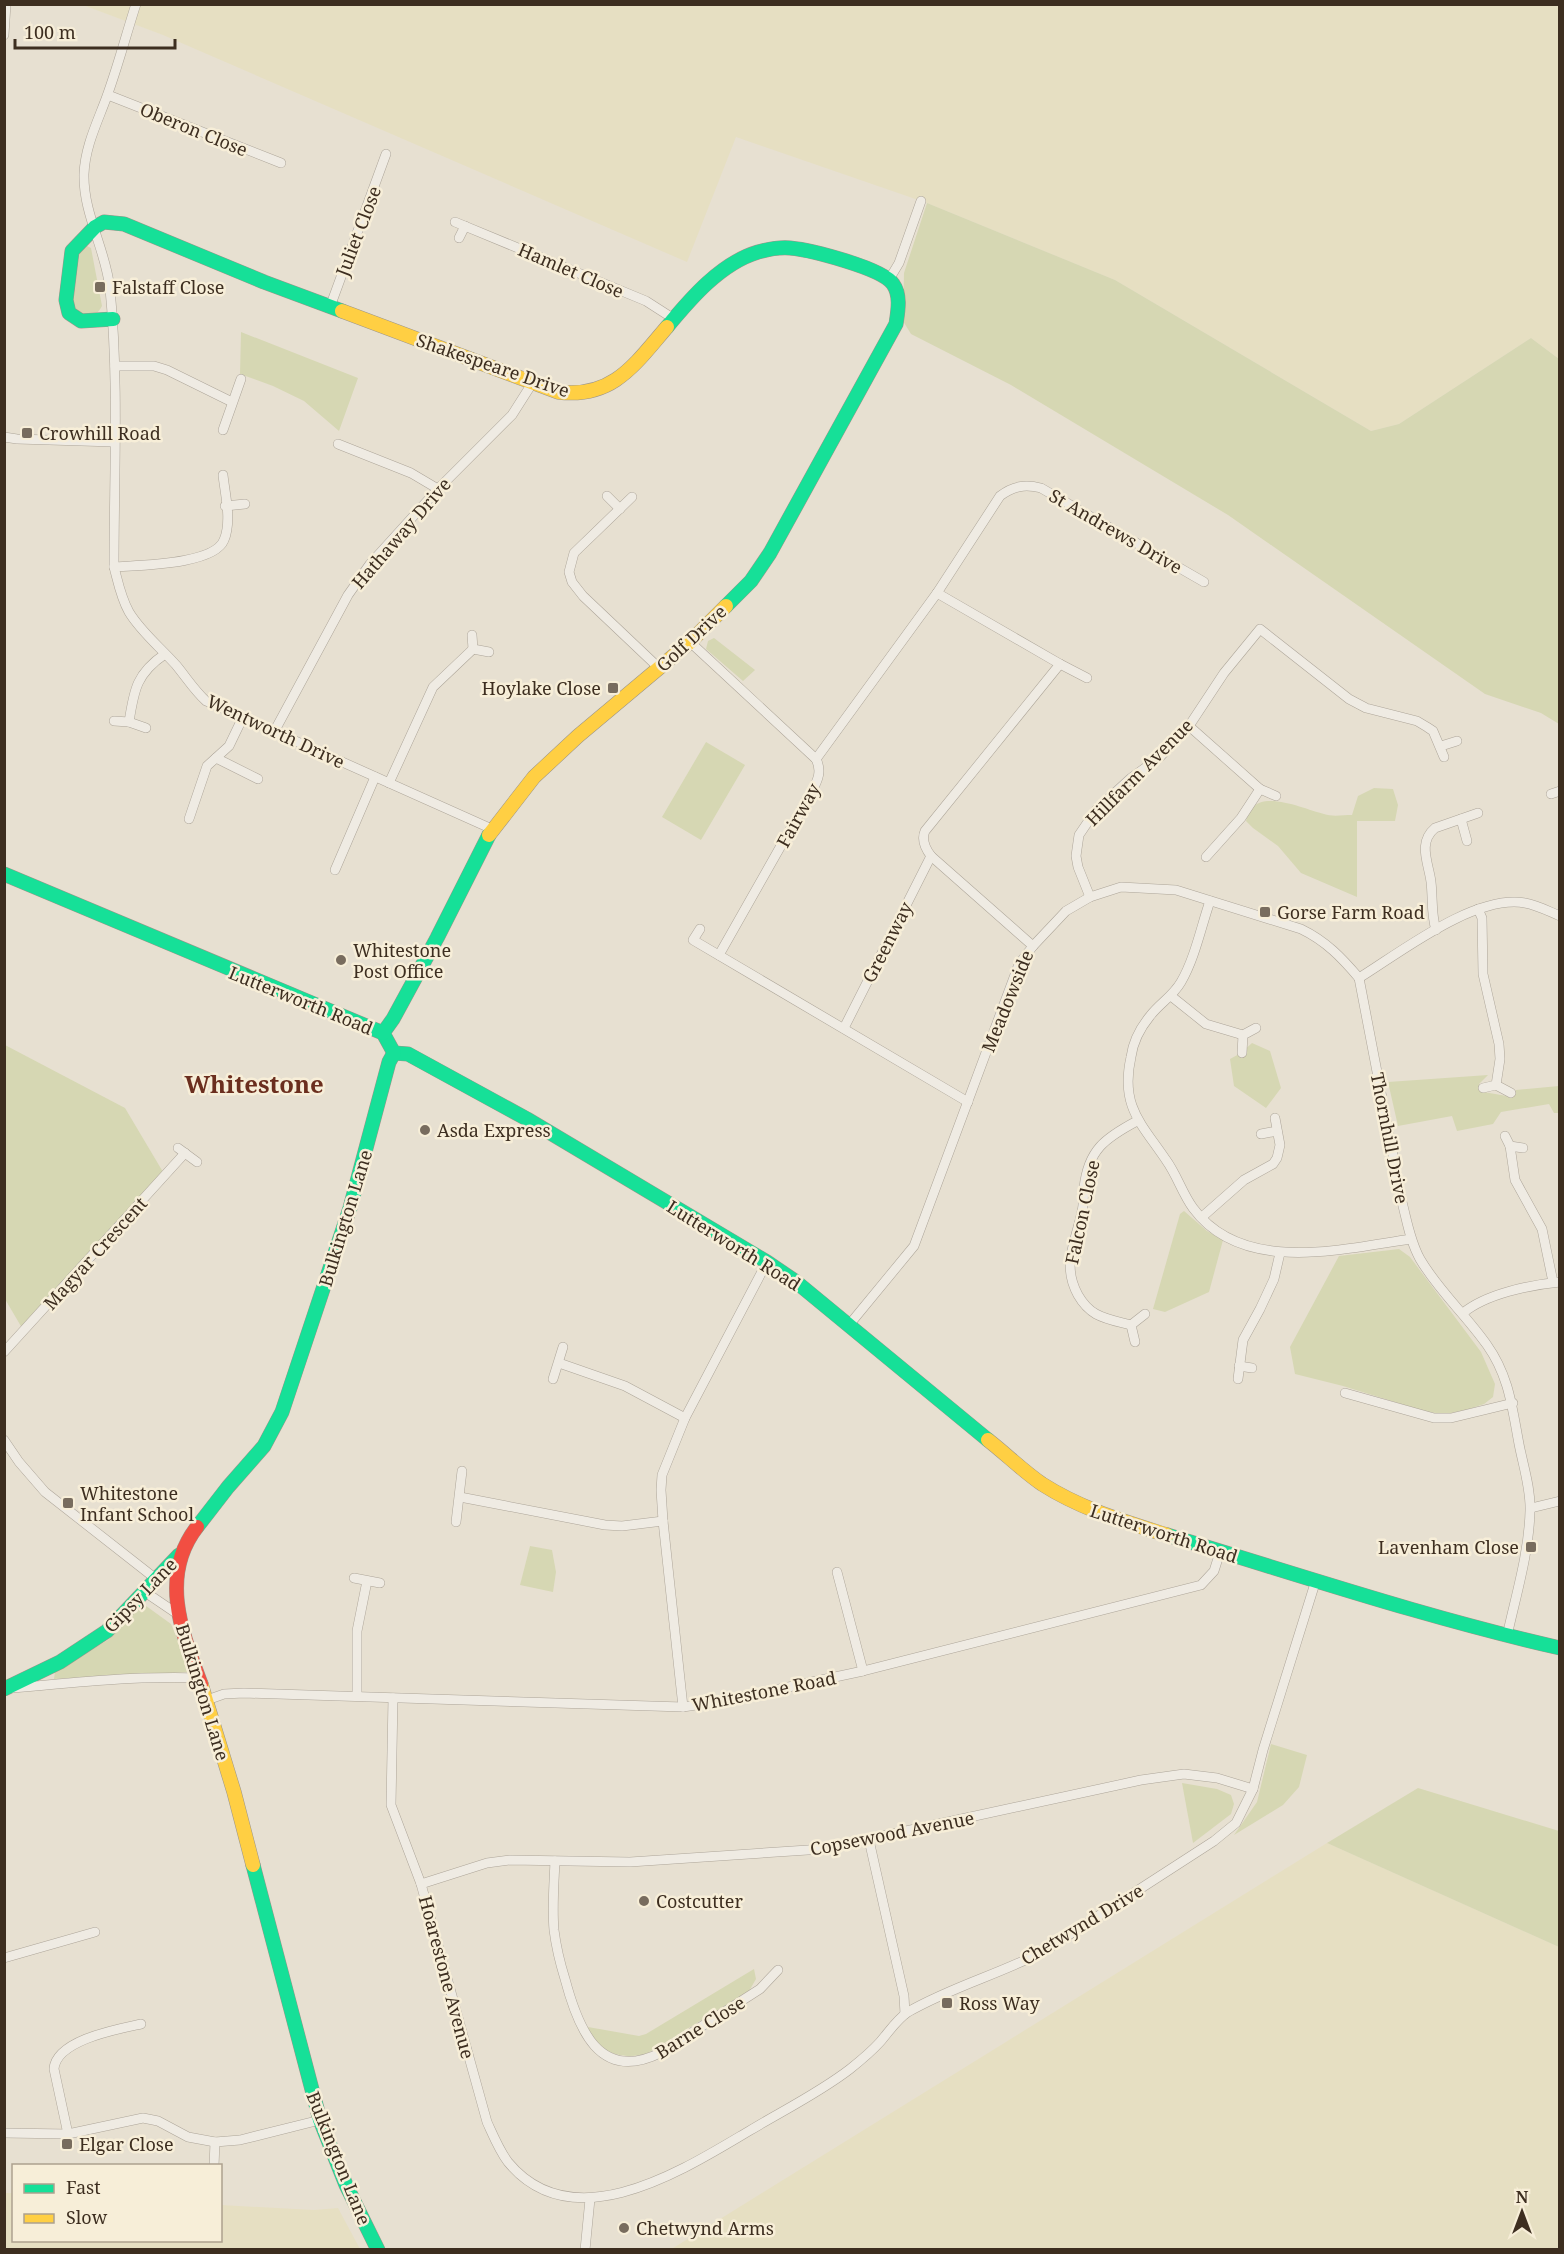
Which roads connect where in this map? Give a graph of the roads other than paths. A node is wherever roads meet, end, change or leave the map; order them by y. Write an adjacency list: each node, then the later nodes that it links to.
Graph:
1 (6, 4): 3 (street)
2 (136, 4): 4 (street, Wentworth Drive)
3 (4, 35)
4 (108, 95): 6 (street, Oberon Close); 10 (street, Wentworth Drive)
5 (386, 154): 13 (street, Juliet Close)
6 (281, 163)
7 (921, 201): 12 (street)
8 (455, 222): 9 (street, Hamlet Close)
9 (465, 226): 11 (street); 15 (street, Hamlet Close)
10 (95, 227): 13 (main road, Shakespeare Drive); 14 (street, Wentworth Drive); 14 (main road)
11 (459, 238)
12 (890, 278): 15 (main road, Shakespeare Drive); 35 (main road, Golf Drive)
13 (330, 307): 18 (main road, Shakespeare Drive)
14 (113, 319): 16 (street, Wentworth Drive)
15 (674, 319): 18 (main road, Shakespeare Drive)
16 (115, 366): 19 (street); 22 (street, Wentworth Drive)
17 (241, 379): 19 (street)
18 (533, 382): 25 (street, Hathaway Drive)
19 (232, 402): 20 (street)
20 (223, 430)
21 (4, 437): 22 (street)
22 (114, 442): 31 (street, Wentworth Drive)
23 (338, 444): 25 (street)
24 (223, 475): 29 (street)
25 (438, 489): 47 (street, Hathaway Drive)
26 (607, 496): 30 (street)
27 (632, 497): 30 (street)
28 (245, 504): 29 (street)
29 (225, 506): 31 (street)
30 (620, 509): 40 (street)
31 (114, 567): 38 (street, Wentworth Drive)
32 (1204, 582): 33 (street, St Andrews Drive)
33 (937, 593): 39 (street); 52 (street)
34 (472, 635): 36 (street)
35 (690, 642): 40 (main road, Golf Drive); 52 (street, Fairway)
36 (473, 649): 37 (street); 55 (street)
37 (489, 652)
38 (165, 654): 42 (street, Wentworth Drive); 44 (street)
39 (1060, 664): 41 (street); 63 (street)
40 (659, 668): 61 (main road, Golf Drive)
41 (1087, 678)
42 (243, 717): 47 (street, Wentworth Drive); 51 (street)
43 (114, 721): 44 (street)
44 (129, 722): 46 (street)
45 (1189, 726): 49 (street, Hillfarm Avenue); 56 (street); 67 (street, Hillfarm Avenue)
46 (146, 728)
47 (274, 732): 53 (street, Wentworth Drive)
48 (1457, 741): 49 (street)
49 (1441, 746): 50 (street)
50 (1444, 757)
51 (216, 758): 54 (street); 59 (street)
52 (816, 759): 74 (street, Fairway)
53 (375, 777): 55 (street, Wentworth Drive); 65 (street)
54 (258, 779)
55 (389, 783): 61 (street, Wentworth Drive)
56 (1260, 789): 57 (street); 64 (street)
57 (1276, 796)
58 (1478, 813): 60 (street)
59 (189, 819)
60 (1461, 819): 62 (street); 72 (street)
61 (492, 829): 79 (main road, Golf Drive)
62 (1467, 841)
63 (930, 856): 73 (street, Meadowside); 77 (street, Greenway)
64 (1206, 857)
65 (335, 870)
66 (4, 874): 79 (main road, Lutterworth Road)
67 (1090, 897): 68 (street); 73 (street)
68 (1210, 901): 75 (street); 76 (street)
69 (1478, 909): 70 (street); 72 (street); 83 (street)
70 (1560, 916)
71 (700, 929): 74 (street)
72 (1436, 930): 75 (street)
73 (1033, 946): 86 (street, Meadowside)
74 (719, 955): 77 (street)
75 (1359, 978): 96 (street, Thornhill Drive)
76 (1171, 996): 80 (street); 88 (street)
77 (844, 1028): 86 (street)
78 (1256, 1028): 80 (street)
79 (382, 1033): 81 (main road, Lutterworth Road)
80 (1243, 1035): 82 (street)
81 (394, 1053): 98 (main road, Lutterworth Road); 123 (main road, Bulkington Lane)
82 (1242, 1053)
83 (1496, 1084): 84 (street); 85 (street)
84 (1483, 1088)
85 (1511, 1093)
86 (968, 1102): 102 (street, Meadowside)
87 (1275, 1118): 89 (street)
88 (1137, 1121): 95 (street); 103 (street, Falcon Close)
89 (1277, 1131): 90 (street); 95 (street)
90 (1261, 1134)
91 (1505, 1136): 92 (street)
92 (1510, 1146): 93 (street); 99 (street)
93 (1523, 1148)
94 (197, 1162): 106 (street, Magyar Crescent)
95 (1202, 1217): 97 (street)
96 (1411, 1239): 97 (street); 100 (street, Thornhill Drive)
97 (1280, 1253): 108 (street)
98 (767, 1262): 102 (main road, Lutterworth Road); 114 (street)
99 (1556, 1282): 100 (street)
100 (1463, 1313): 113 (street, Thornhill Drive)
101 (1145, 1314): 103 (street)
102 (849, 1325): 122 (main road, Lutterworth Road)
103 (1131, 1325): 104 (street)
104 (1135, 1342)
105 (563, 1347): 107 (street)
106 (4, 1352)
107 (559, 1363): 110 (street); 114 (street)
108 (1239, 1366): 109 (street); 111 (street)
109 (1252, 1368)
110 (553, 1379)
111 (1238, 1379)
112 (1345, 1393): 113 (street)
113 (1513, 1403): 119 (street, Thornhill Drive)
114 (685, 1418): 120 (street)
115 (4, 1440): 126 (street)
116 (462, 1471): 117 (street)
117 (460, 1497): 120 (street); 121 (street)
118 (1560, 1501): 119 (street)
119 (1530, 1508): 132 (street, Thornhill Drive)
120 (663, 1521): 140 (street)
121 (456, 1522)
122 (1220, 1552): 127 (main road, Lutterworth Road); 134 (street, Whitestone Road)
123 (180, 1554): 126 (main road, Gipsy Lane); 131 (main road, Bulkington Lane)
124 (837, 1572): 134 (street)
125 (354, 1578): 128 (street)
126 (156, 1579): 130 (main road, Gipsy Lane)
127 (1316, 1580): 132 (main road, Lutterworth Road); 141 (street, Chetwynd Drive)
128 (367, 1581): 129 (street); 137 (street)
129 (381, 1583)
130 (145, 1592): 131 (street); 136 (main road, Gipsy Lane)
131 (179, 1615): 135 (main road, Bulkington Lane)
132 (1508, 1636): 133 (main road, Lutterworth Road)
133 (1560, 1648)
134 (863, 1671): 140 (street, Whitestone Road)
135 (199, 1678): 136 (street, Gipsy Lane); 139 (main road, Bulkington Lane)
136 (4, 1689)
137 (357, 1696): 138 (street, Whitestone Road); 139 (street, Whitestone Road)
138 (393, 1698): 140 (street, Whitestone Road); 144 (street, Hoarestone Avenue)
139 (207, 1700): 150 (main road, Bulkington Lane)
140 (683, 1707)
141 (1253, 1789): 142 (street, Copsewood Avenue); 148 (street, Chetwynd Drive)
142 (869, 1840): 143 (street, Copsewood Avenue); 148 (street)
143 (555, 1861): 144 (street, Copsewood Avenue); 147 (street, Barne Close)
144 (421, 1884): 155 (street, Hoarestone Avenue)
145 (95, 1932): 146 (street)
146 (4, 1958)
147 (778, 1970)
148 (905, 2014): 155 (street, Chetwynd Drive)
149 (141, 2024): 152 (street)
150 (320, 2120): 153 (street); 156 (main road, Bulkington Lane)
151 (4, 2133): 152 (street)
152 (68, 2134): 153 (street)
153 (215, 2142): 154 (street)
154 (214, 2164)
155 (591, 2199): 157 (street)
156 (378, 2250)
157 (585, 2250)

